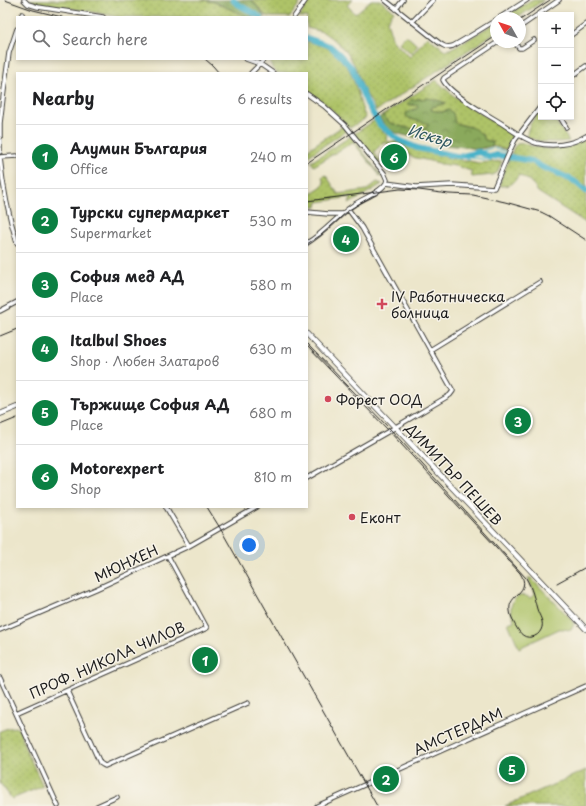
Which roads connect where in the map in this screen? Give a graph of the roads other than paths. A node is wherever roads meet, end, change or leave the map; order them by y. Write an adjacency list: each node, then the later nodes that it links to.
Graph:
1 (24, 0): 10 (street)
2 (306, 0): 11 (street)
3 (385, 0): 8 (street)
4 (403, 0): 8 (street)
5 (433, 0): 12 (street)
6 (527, 0): 9 (street)
7 (560, 0): 13 (street)
8 (396, 9): 12 (street)
9 (508, 12)
10 (96, 16)
11 (295, 16)
12 (412, 22): 14 (street)
13 (526, 23)
14 (490, 24)
15 (586, 24): 17 (street)
16 (16, 32): 34 (street)
17 (574, 33)
18 (534, 40): 19 (street)
19 (526, 45)
20 (490, 48): 32 (street)
21 (249, 60): 23 (street)
22 (263, 60): 23 (street)
23 (260, 64): 25 (street); 26 (street)
24 (586, 66): 27 (street)
25 (252, 72)
26 (272, 72)
27 (574, 75)
28 (308, 95): 37 (street)
29 (538, 110): 32 (street)
30 (562, 120): 31 (street)
31 (566, 127)
32 (519, 135): 33 (street); 37 (street)
33 (586, 136)
34 (0, 152)
35 (16, 156): 36 (street)
36 (0, 157): 41 (street)
37 (386, 183): 38 (street)
38 (348, 209): 40 (street); 47 (street)
39 (308, 212): 40 (street)
40 (342, 214): 42 (street)
41 (16, 239)
42 (308, 242)
43 (540, 282): 47 (street)
44 (16, 303): 45 (street)
45 (0, 311)
46 (308, 335): 50 (main road, ДИМИТЪР ПЕШЕВ)
47 (430, 350): 50 (street)
48 (16, 407): 49 (main road)
49 (0, 414)
50 (396, 428): 51 (street); 56 (main road, ДИМИТЪР ПЕШЕВ)
51 (308, 477)
52 (167, 508): 54 (street)
53 (255, 508): 54 (street, МЮНХЕН)
54 (189, 546): 55 (street, МЮНХЕН)
55 (168, 556): 57 (street, МЮНХЕН); 60 (street, ПРОФ. НИКОЛА ЧИЛОВ)
56 (586, 629)
57 (0, 630)
58 (0, 678): 62 (street)
59 (586, 686): 66 (street, АМСТЕРДАМ)
60 (67, 691): 61 (street); 62 (street, ПРОФ. НИКОЛА ЧИЛОВ)
61 (248, 703)
62 (16, 713): 64 (street)
63 (117, 797): 65 (street)
64 (58, 806)
65 (97, 806)
66 (317, 806)

